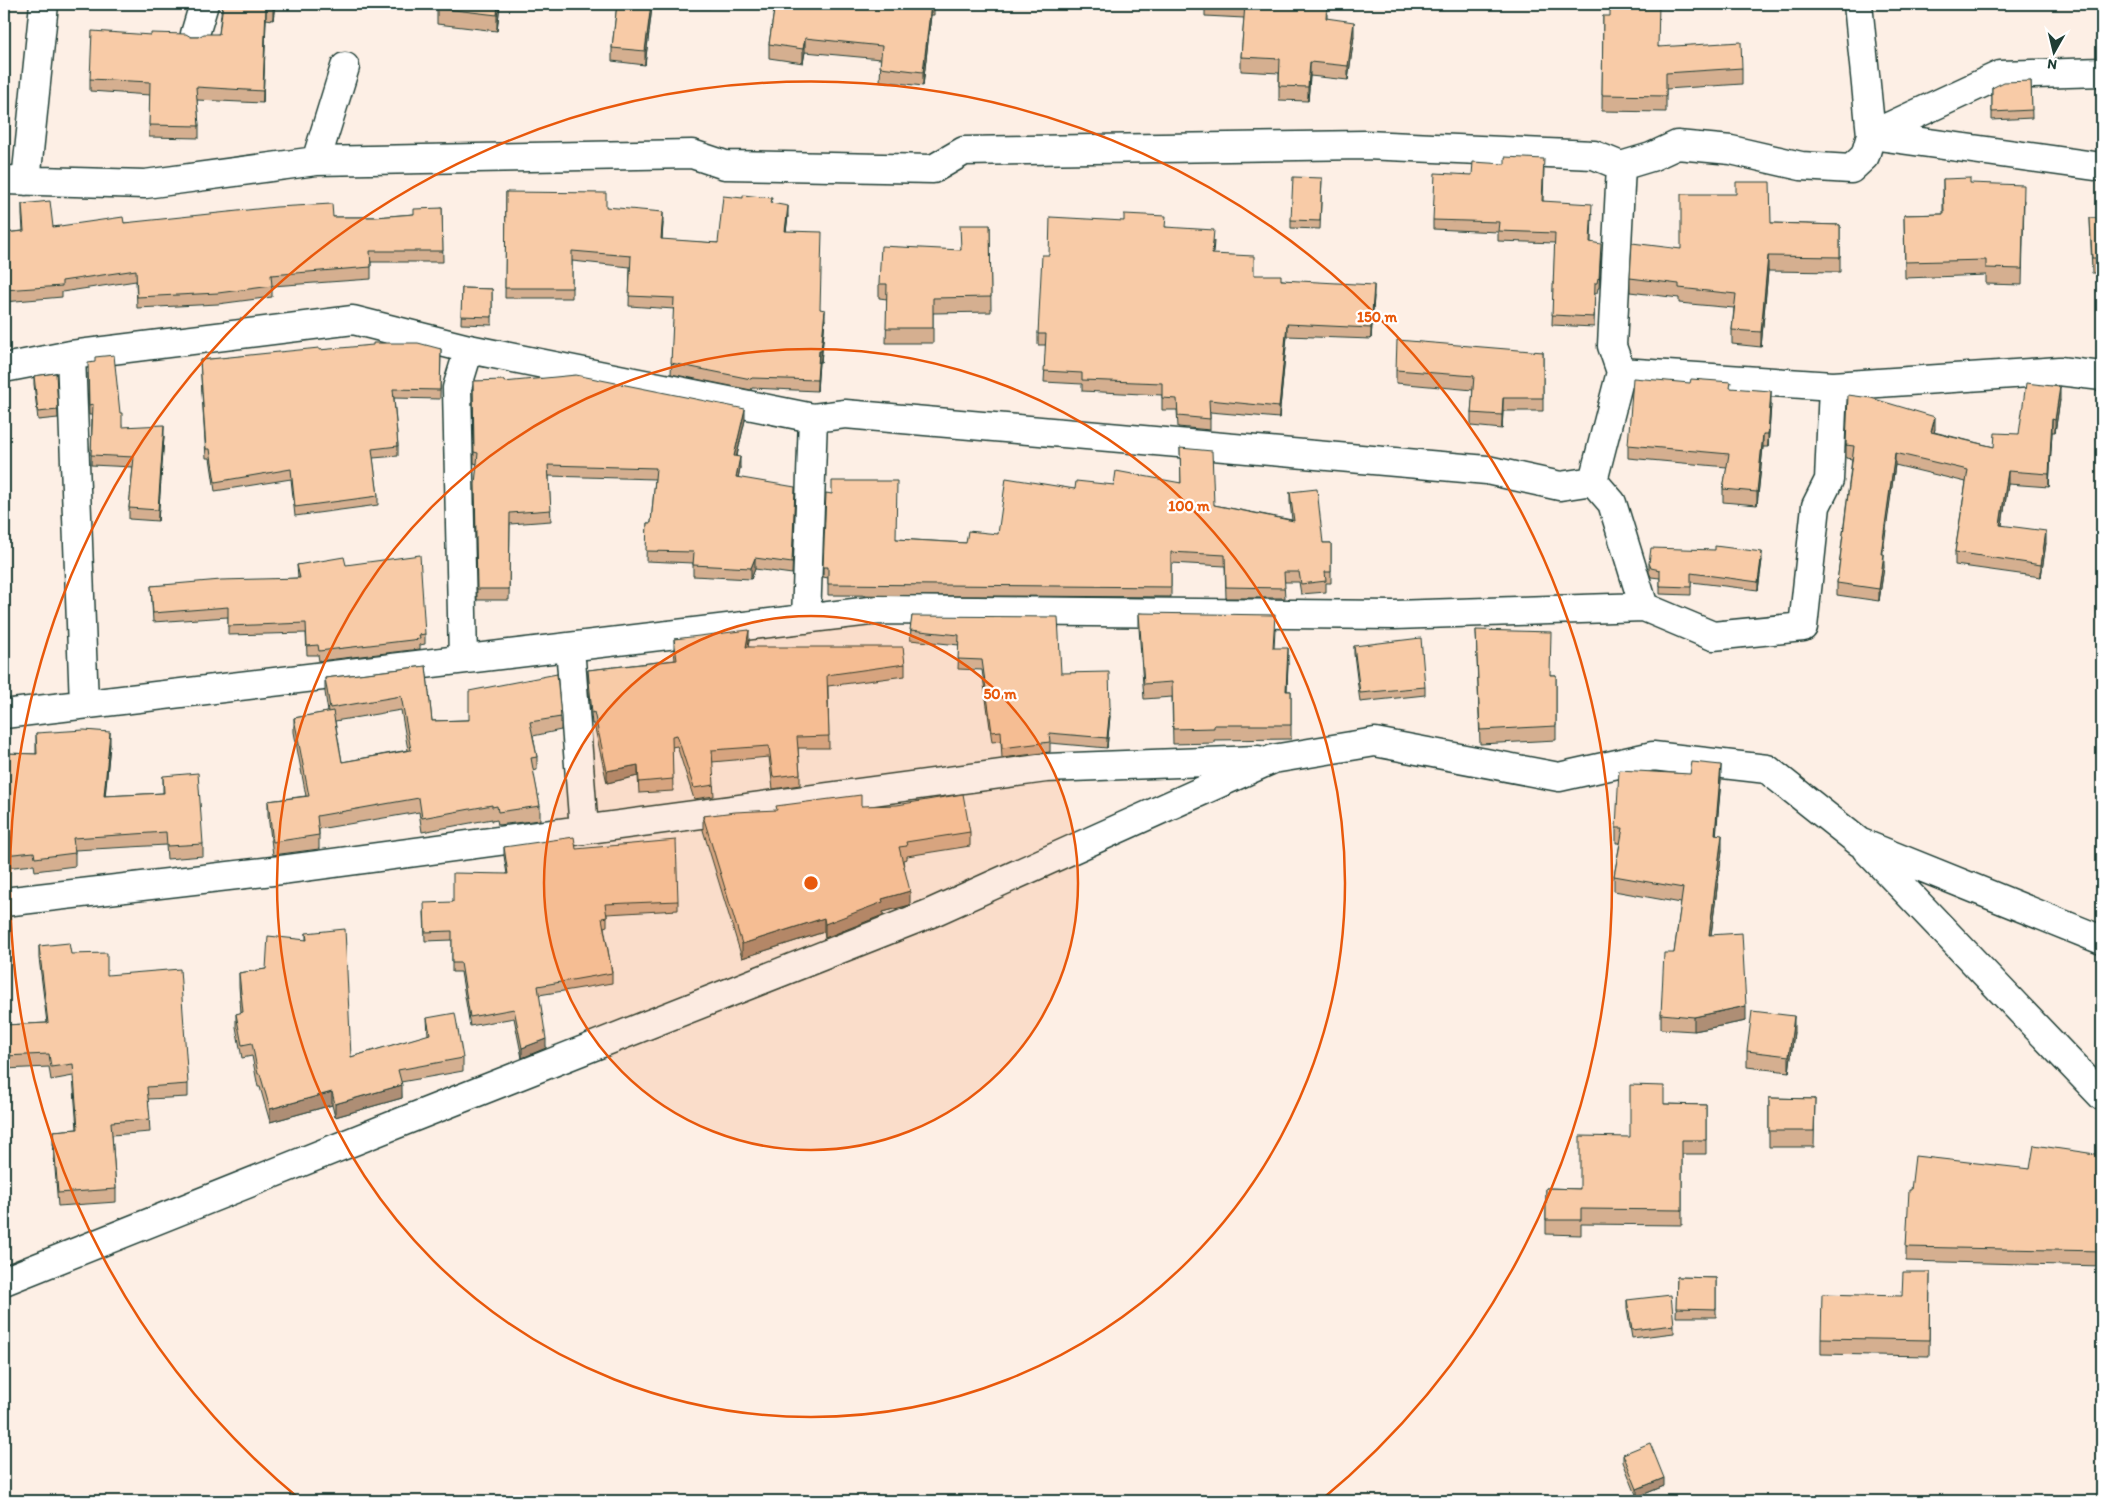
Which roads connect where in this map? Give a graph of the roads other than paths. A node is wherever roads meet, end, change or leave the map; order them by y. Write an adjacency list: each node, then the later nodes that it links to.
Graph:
1 (44, 4): 11 (street)
2 (204, 4): 4 (street)
3 (1858, 4): 7 (street)
4 (195, 34)
5 (345, 68): 8 (street)
6 (2102, 72): 7 (street)
7 (1871, 135): 9 (street); 10 (street)
8 (316, 161): 9 (street); 11 (street)
9 (1621, 166): 15 (street)
10 (2102, 167)
11 (15, 180)
12 (469, 349): 13 (street); 18 (street); 23 (street)
13 (71, 355): 14 (street); 24 (street)
14 (4, 368)
15 (1621, 372): 17 (street); 19 (street)
16 (2102, 376): 17 (street)
17 (1833, 386): 20 (street)
18 (813, 418): 19 (street); 21 (street)
19 (1593, 482): 20 (street)
20 (1644, 608): 21 (street)
21 (806, 619): 22 (street)
22 (570, 647): 23 (street); 27 (street)
23 (463, 659): 24 (street)
24 (84, 704): 25 (street)
25 (4, 714)
26 (1273, 759): 27 (street); 28 (street); 32 (street)
27 (584, 830): 29 (street)
28 (1859, 842): 30 (street); 31 (street)
29 (4, 902)
30 (2102, 940)
31 (2102, 1096)
32 (4, 1281)

